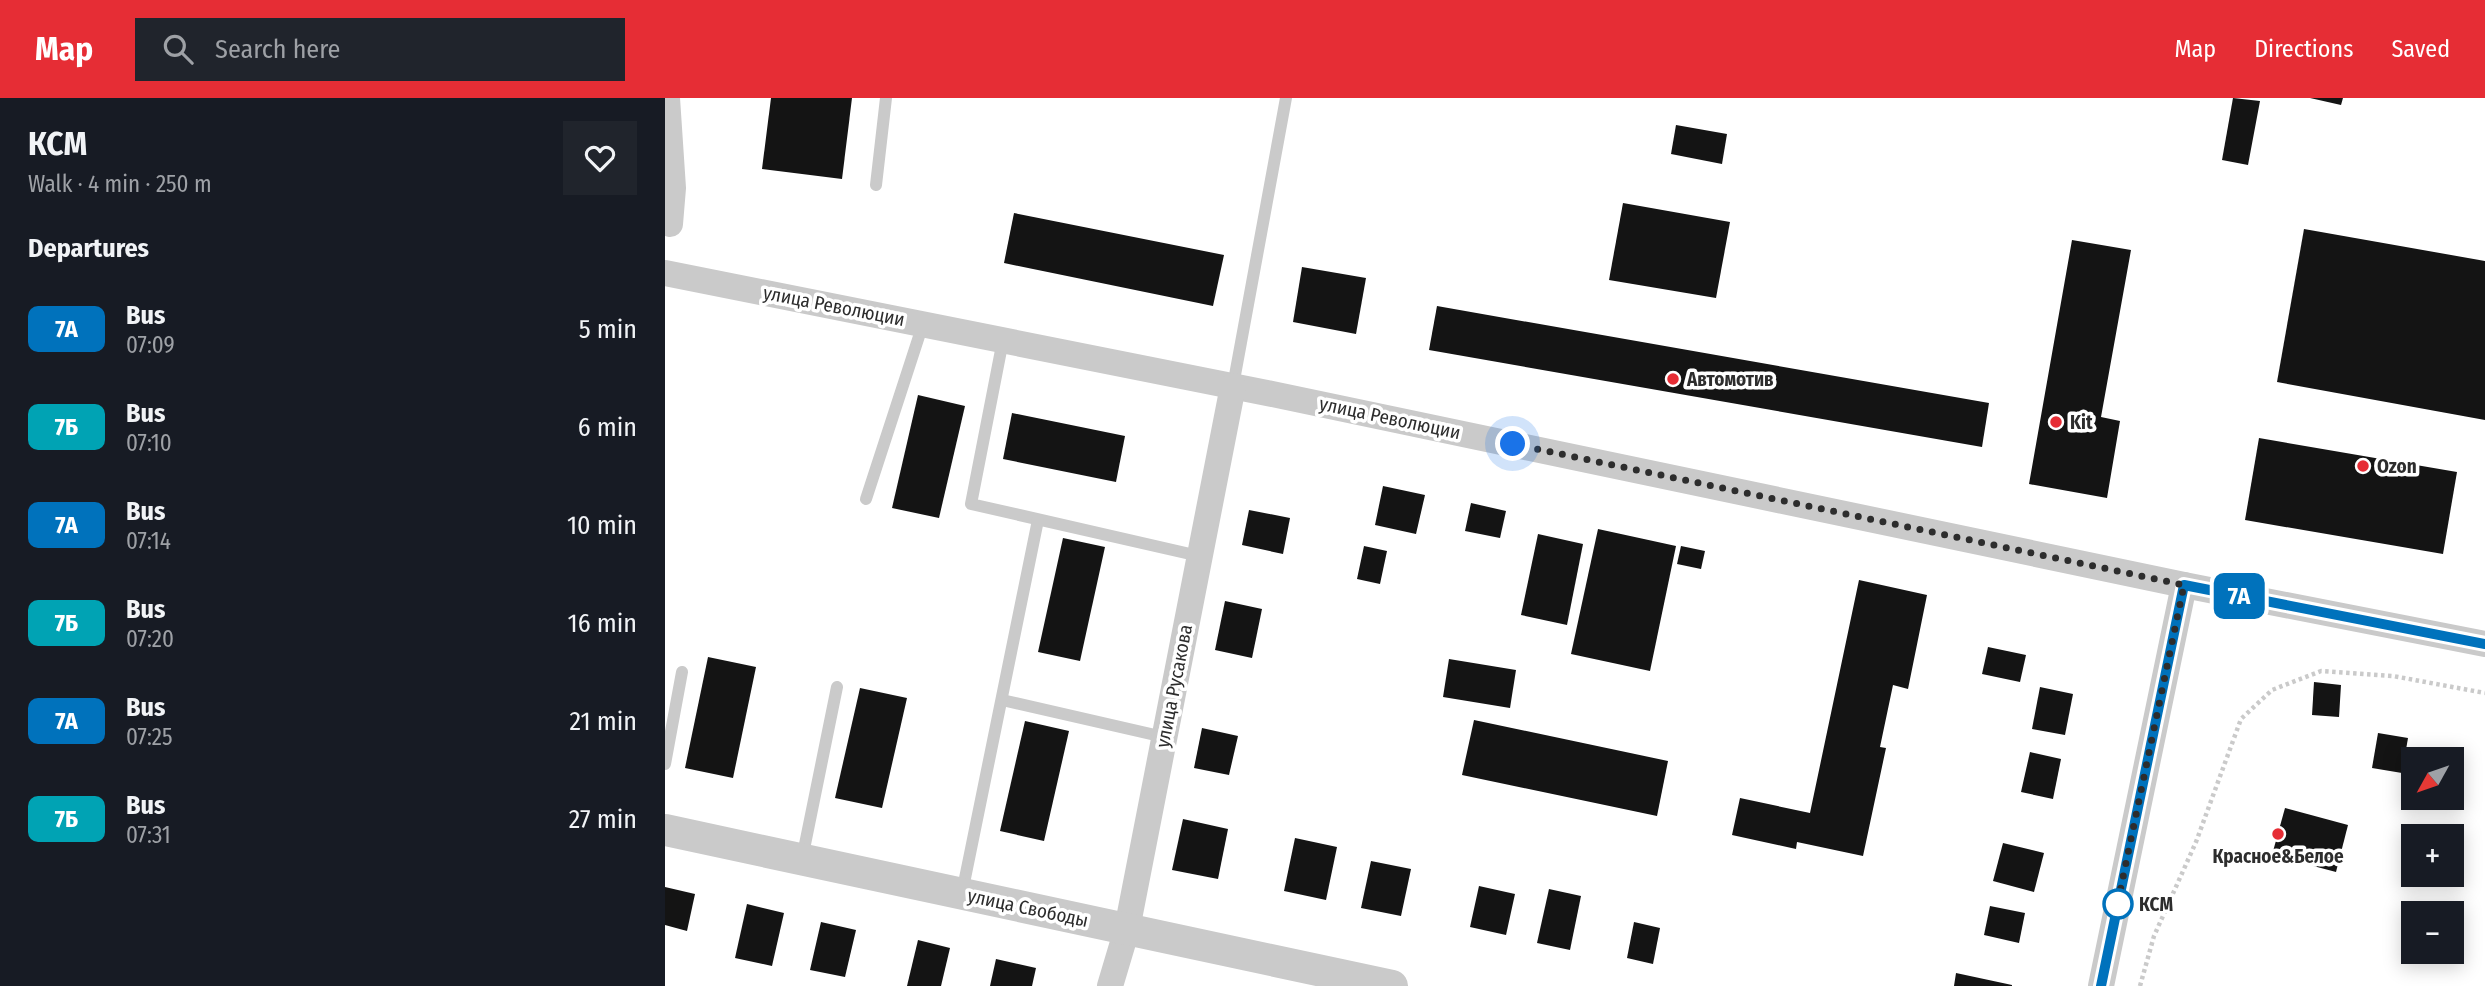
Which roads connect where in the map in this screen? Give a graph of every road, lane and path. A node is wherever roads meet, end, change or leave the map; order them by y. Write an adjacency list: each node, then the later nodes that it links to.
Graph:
1 (667, 98): 5 (street)
2 (885, 98): 4 (lane)
3 (1286, 98): 9 (lane)
4 (876, 185)
5 (670, 223)
6 (665, 273): 7 (street, улица Революции)
7 (923, 324): 8 (street, улица Революции); 10 (lane)
8 (1003, 340): 9 (street, улица Революции); 11 (lane)
9 (1233, 386): 12 (street, улица Русакова); 13 (street, улица Революции)
10 (866, 499)
11 (1038, 520): 12 (lane); 18 (lane)
12 (1199, 556): 19 (street, улица Русакова)
13 (2184, 585): 14 (street, улица Революции); 27 (street)
14 (2485, 644)
15 (682, 672): 20 (lane)
16 (837, 687): 22 (lane)
17 (2485, 693): 28 (path)
18 (1002, 700): 19 (lane); 23 (lane)
19 (1164, 737): 24 (street, улица Русакова)
20 (665, 764)
21 (665, 830): 22 (street, улица Свободы)
22 (802, 859): 23 (street, улица Свободы)
23 (962, 894): 24 (street, улица Свободы)
24 (1127, 929): 25 (street, улица Русакова); 26 (street, улица Свободы)
25 (1110, 986)
26 (1392, 986)
27 (2101, 986)
28 (2140, 986)

